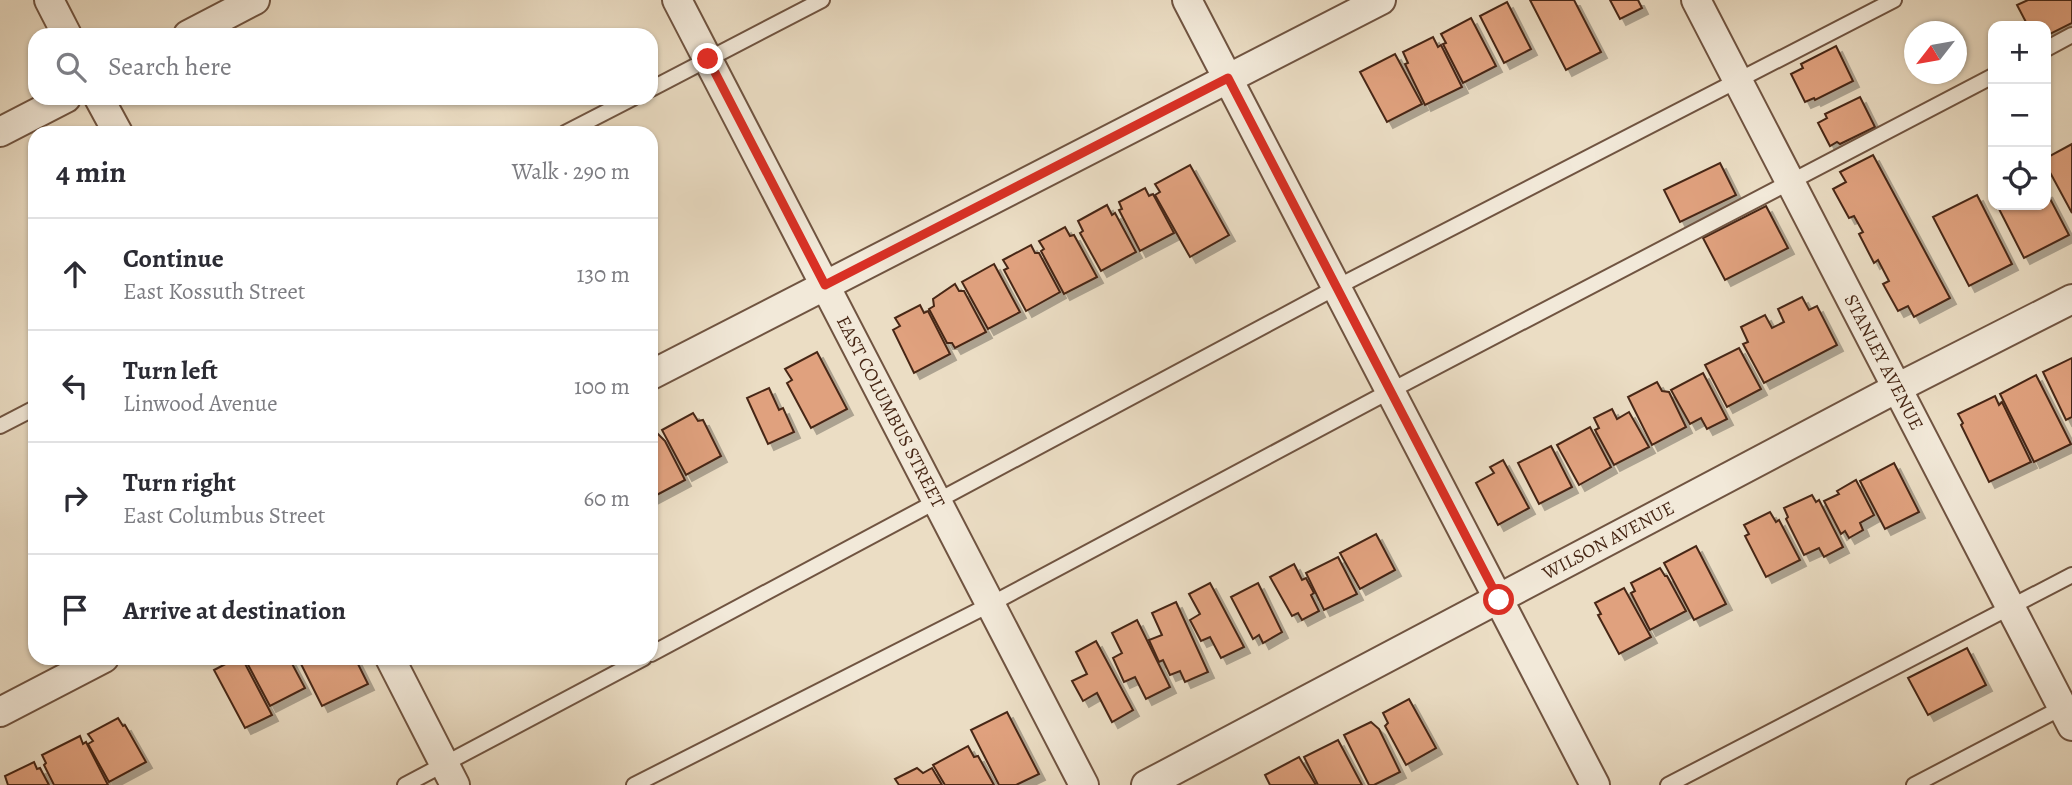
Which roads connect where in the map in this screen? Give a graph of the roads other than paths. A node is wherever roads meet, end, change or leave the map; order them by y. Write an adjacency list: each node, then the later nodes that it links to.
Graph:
1 (49, 0): 9 (street)
2 (255, 0): 10 (street)
3 (677, 0): 13 (street, EAST COLUMBUS STREET)
4 (822, 0): 13 (lane)
5 (1187, 0): 14 (street)
6 (1381, 0): 14 (street)
7 (1696, 0): 16 (street, STANLEY AVENUE)
8 (1894, 0): 16 (lane)
9 (63, 28)
10 (201, 28)
11 (2072, 35): 12 (lane)
12 (2051, 46)
13 (708, 59): 17 (lane); 25 (street, EAST COLUMBUS STREET)
14 (1228, 78): 25 (street); 26 (street)
15 (1988, 79): 24 (lane)
16 (1738, 81): 24 (street, STANLEY AVENUE); 26 (lane)
17 (658, 85)
18 (52, 105): 23 (street)
19 (103, 105): 21 (street)
20 (619, 105): 22 (lane)
21 (114, 126)
22 (579, 126)
23 (0, 132)
24 (1790, 181): 29 (street, STANLEY AVENUE); 30 (lane)
25 (825, 285): 28 (street); 33 (street, EAST COLUMBUS STREET)
26 (1337, 287): 30 (street); 33 (lane)
27 (2072, 299): 29 (street, WILSON AVENUE)
28 (658, 371)
29 (1897, 388): 35 (street, WILSON AVENUE); 37 (street, STANLEY AVENUE)
30 (1390, 391): 35 (street); 36 (lane)
31 (28, 412): 32 (lane)
32 (0, 426)
33 (938, 502): 36 (street, EAST COLUMBUS STREET); 38 (lane)
34 (2072, 575): 37 (lane)
35 (1499, 600): 48 (street, WILSON AVENUE); 49 (street)
36 (990, 604): 46 (lane); 47 (street, EAST COLUMBUS STREET)
37 (2011, 607): 43 (street, STANLEY AVENUE); 50 (lane)
38 (658, 650)
39 (91, 665): 42 (street)
40 (394, 665): 44 (street)
41 (632, 665): 44 (lane)
42 (0, 712)
43 (2069, 712): 51 (lane)
44 (450, 775): 45 (lane)
45 (405, 785)
46 (634, 785)
47 (1084, 785)
48 (1146, 785)
49 (1595, 785)
50 (1668, 785)
51 (1914, 785)

